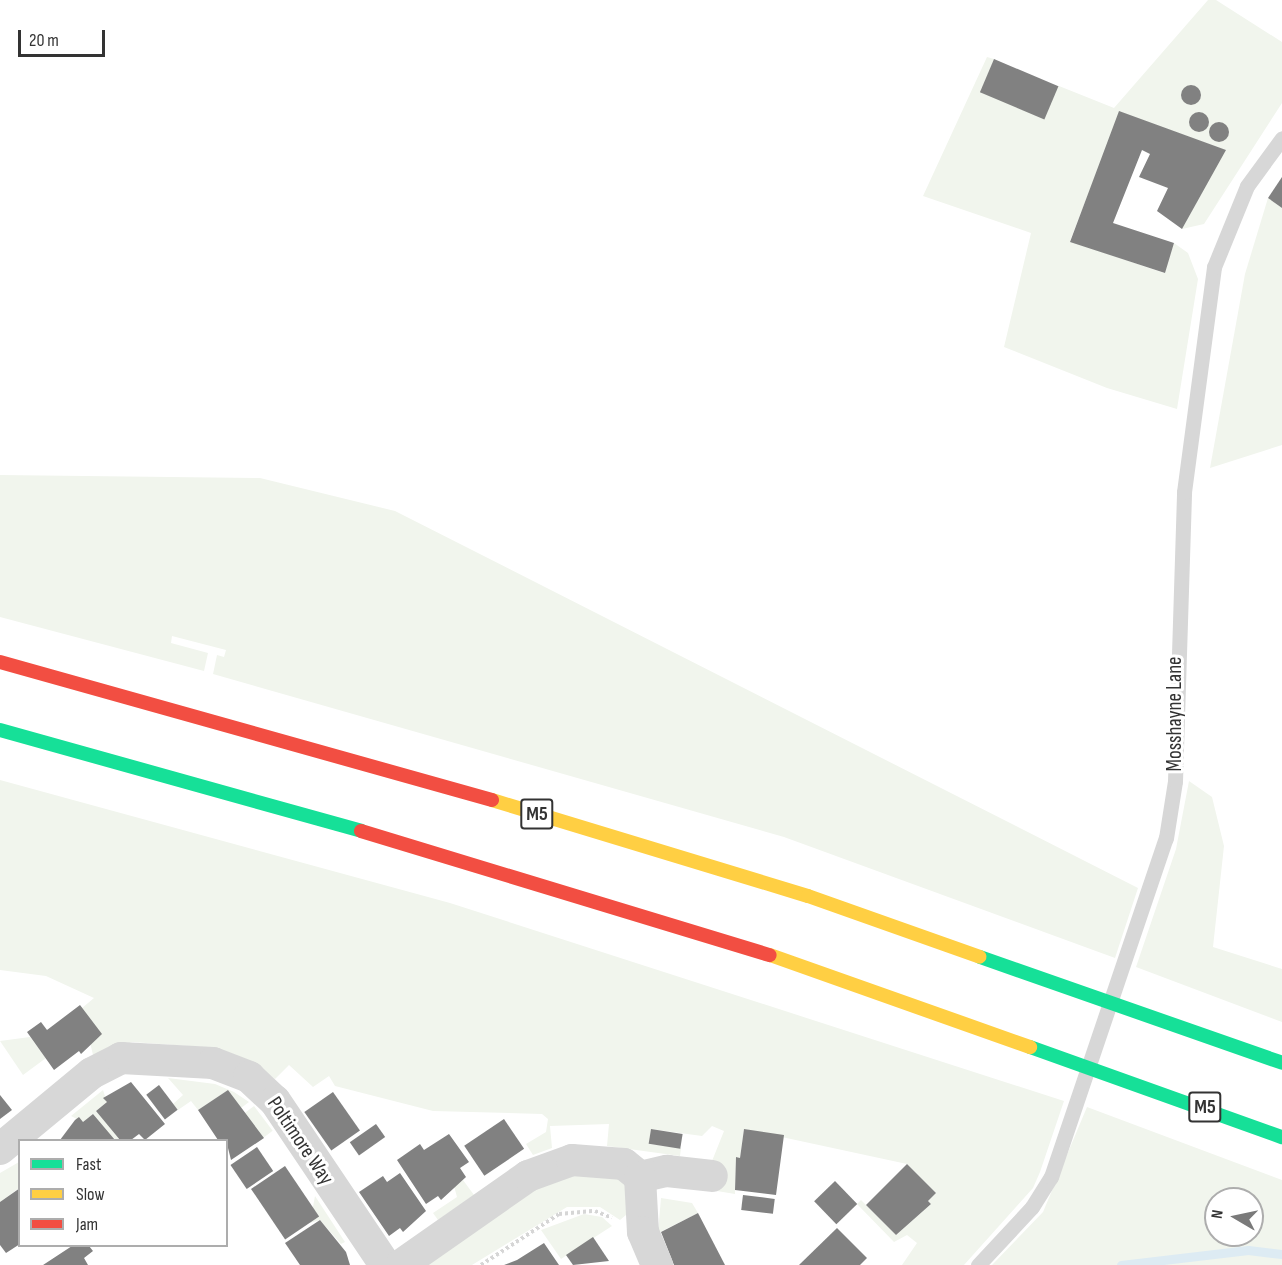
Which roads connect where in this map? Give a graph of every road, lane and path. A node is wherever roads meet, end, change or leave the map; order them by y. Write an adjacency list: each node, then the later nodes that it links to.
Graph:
1 (1282, 138): 14 (lane, Mosshayne Lane)
2 (0, 662): 4 (highway, M5)
3 (0, 730): 5 (highway, M5)
4 (1282, 1063)
5 (1282, 1137)
6 (0, 1149): 10 (street, Poltimore Way)
7 (640, 1176): 8 (street); 9 (street); 11 (street)
8 (712, 1176)
9 (641, 1212): 12 (path); 13 (street)
10 (385, 1265)
11 (401, 1265)
12 (481, 1265)
13 (657, 1265)
14 (978, 1265)

